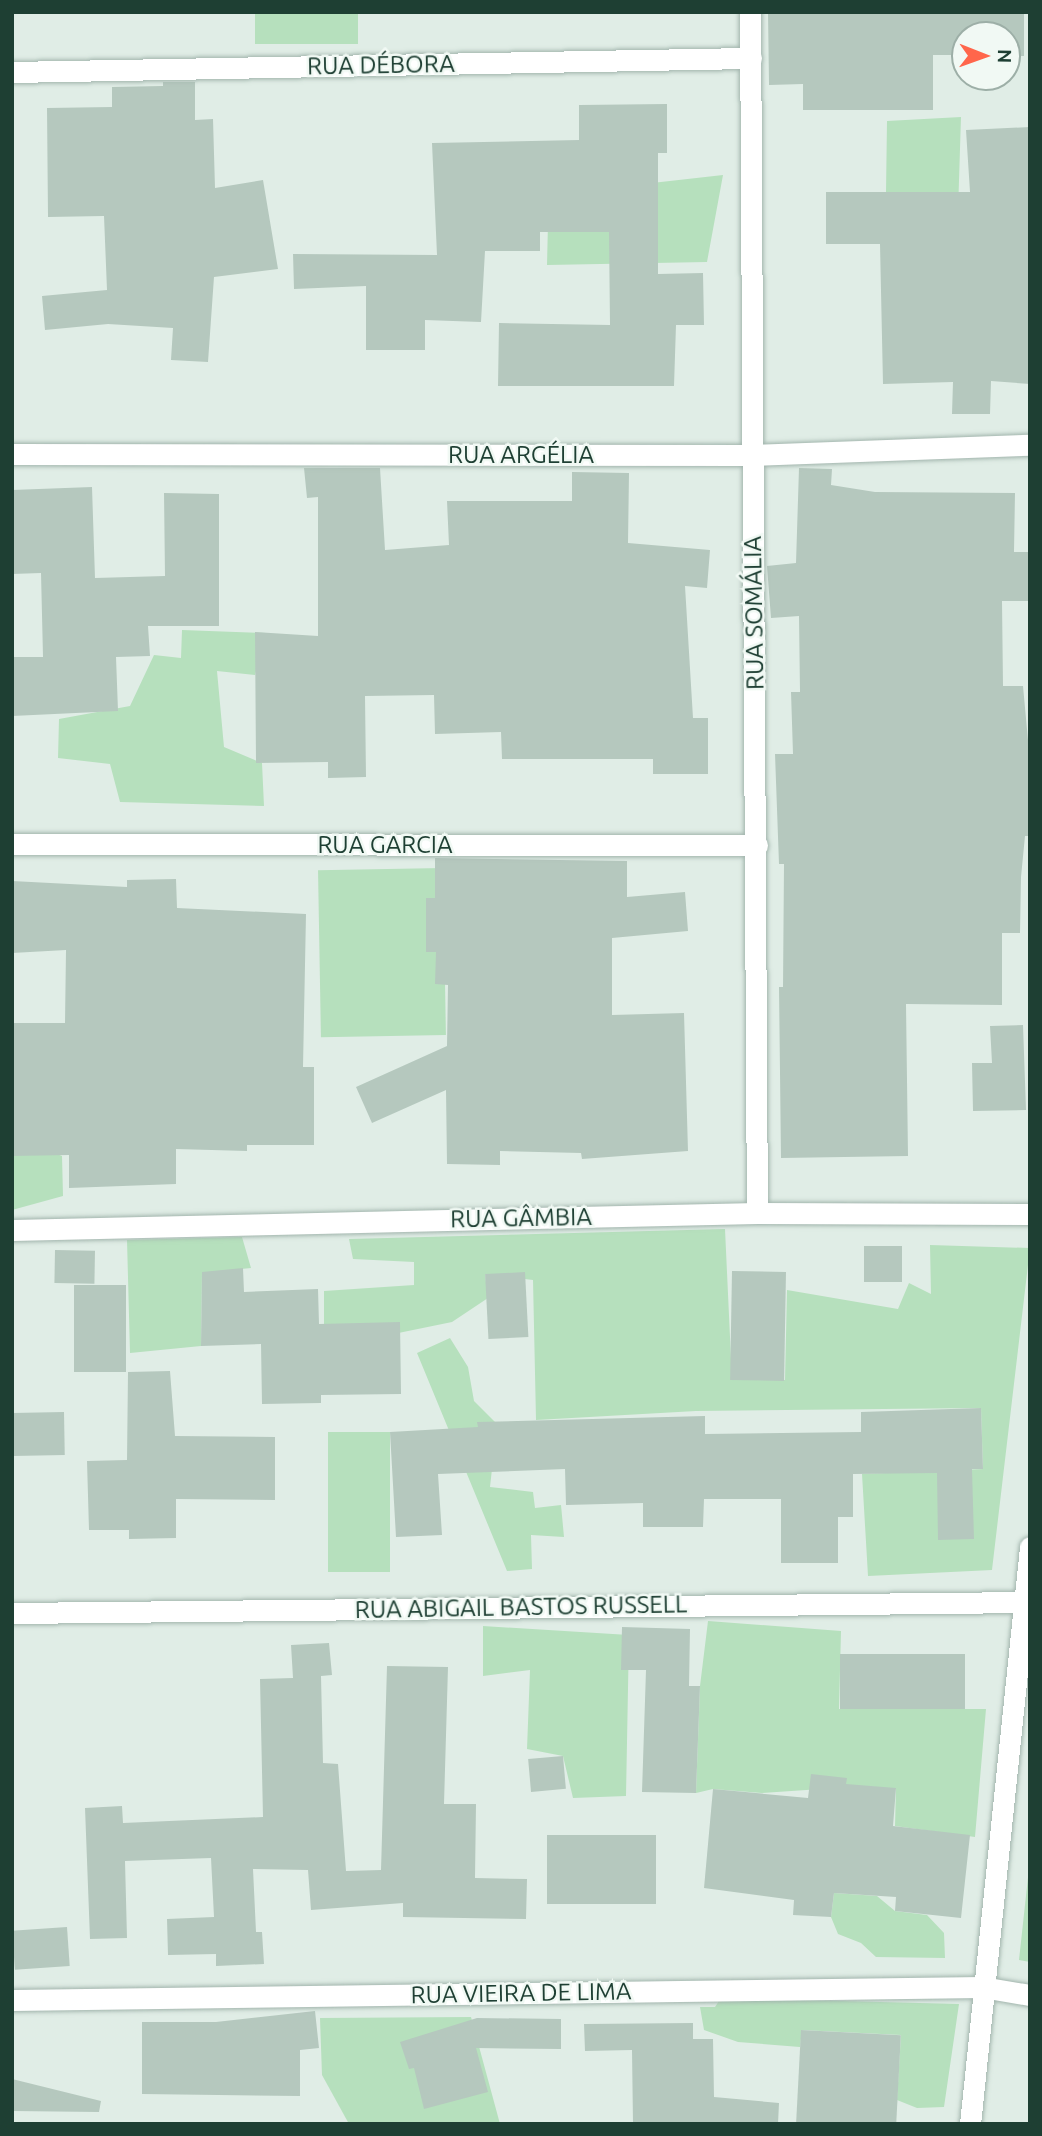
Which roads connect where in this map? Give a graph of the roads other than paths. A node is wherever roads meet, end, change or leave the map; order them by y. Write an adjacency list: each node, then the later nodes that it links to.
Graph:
1 (750, 12): 2 (street, RUA SOMÁLIA)
2 (751, 58): 3 (street, RUA DÉBORA); 6 (street, RUA SOMÁLIA)
3 (12, 72)
4 (1030, 445): 6 (street, RUA ARGÉLIA)
5 (12, 454): 6 (street, RUA ARGÉLIA)
6 (751, 456): 8 (street, RUA SOMÁLIA)
7 (12, 845): 8 (street, RUA GARCIA)
8 (757, 845): 9 (street, RUA SOMÁLIA)
9 (757, 1213): 10 (street, RUA GÂMBIA); 11 (street, RUA GÂMBIA)
10 (1030, 1214)
11 (12, 1230)
12 (1030, 1547): 13 (street)
13 (1027, 1602): 14 (street, RUA ABIGAIL BASTOS RUSSELL); 15 (street)
14 (12, 1613)
15 (982, 1987): 16 (street, RUA VIEIRA DE LIMA); 17 (street, RUA VIEIRA DE LIMA); 18 (street)
16 (1030, 1995)
17 (12, 2000)
18 (970, 2124)

